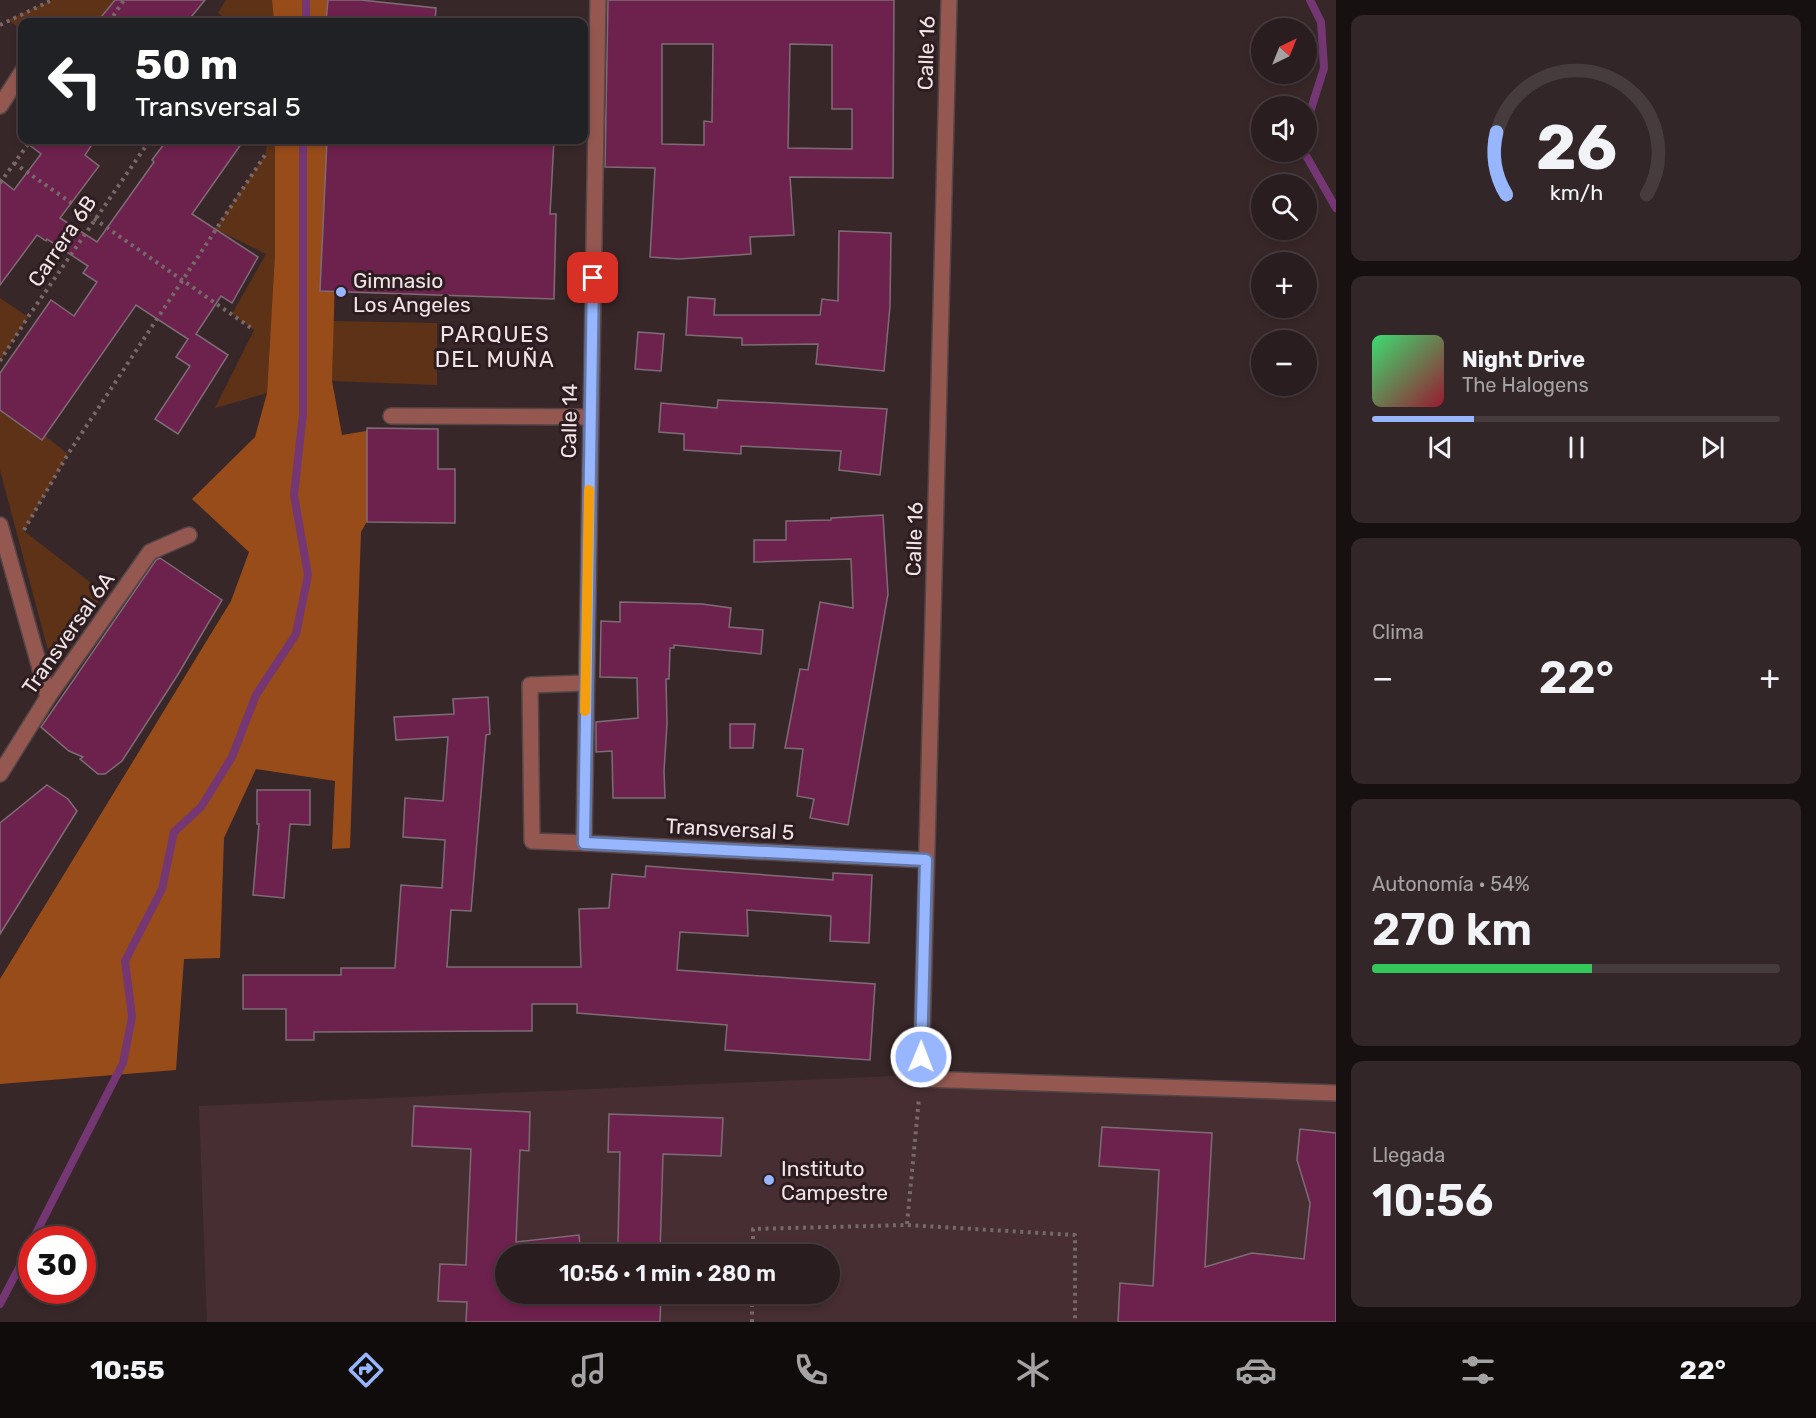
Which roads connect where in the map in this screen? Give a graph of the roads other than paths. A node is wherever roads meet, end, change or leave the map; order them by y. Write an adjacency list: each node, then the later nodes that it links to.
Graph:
1 (598, 0): 6 (street, Calle 14)
2 (949, 0): 13 (street, Calle 16)
3 (18, 78): 4 (street)
4 (0, 106)
5 (391, 417): 6 (street)
6 (590, 417): 9 (street, Calle 14)
7 (0, 525): 10 (street)
8 (189, 535): 10 (street, Transversal 6A)
9 (585, 683): 12 (street, Calle 14); 12 (street, Transversal 5)
10 (48, 697): 11 (street, Transversal 6A)
11 (0, 774)
12 (584, 843): 13 (street, Transversal 5)
13 (926, 860): 14 (street, Calle 16)
14 (1336, 1094)

